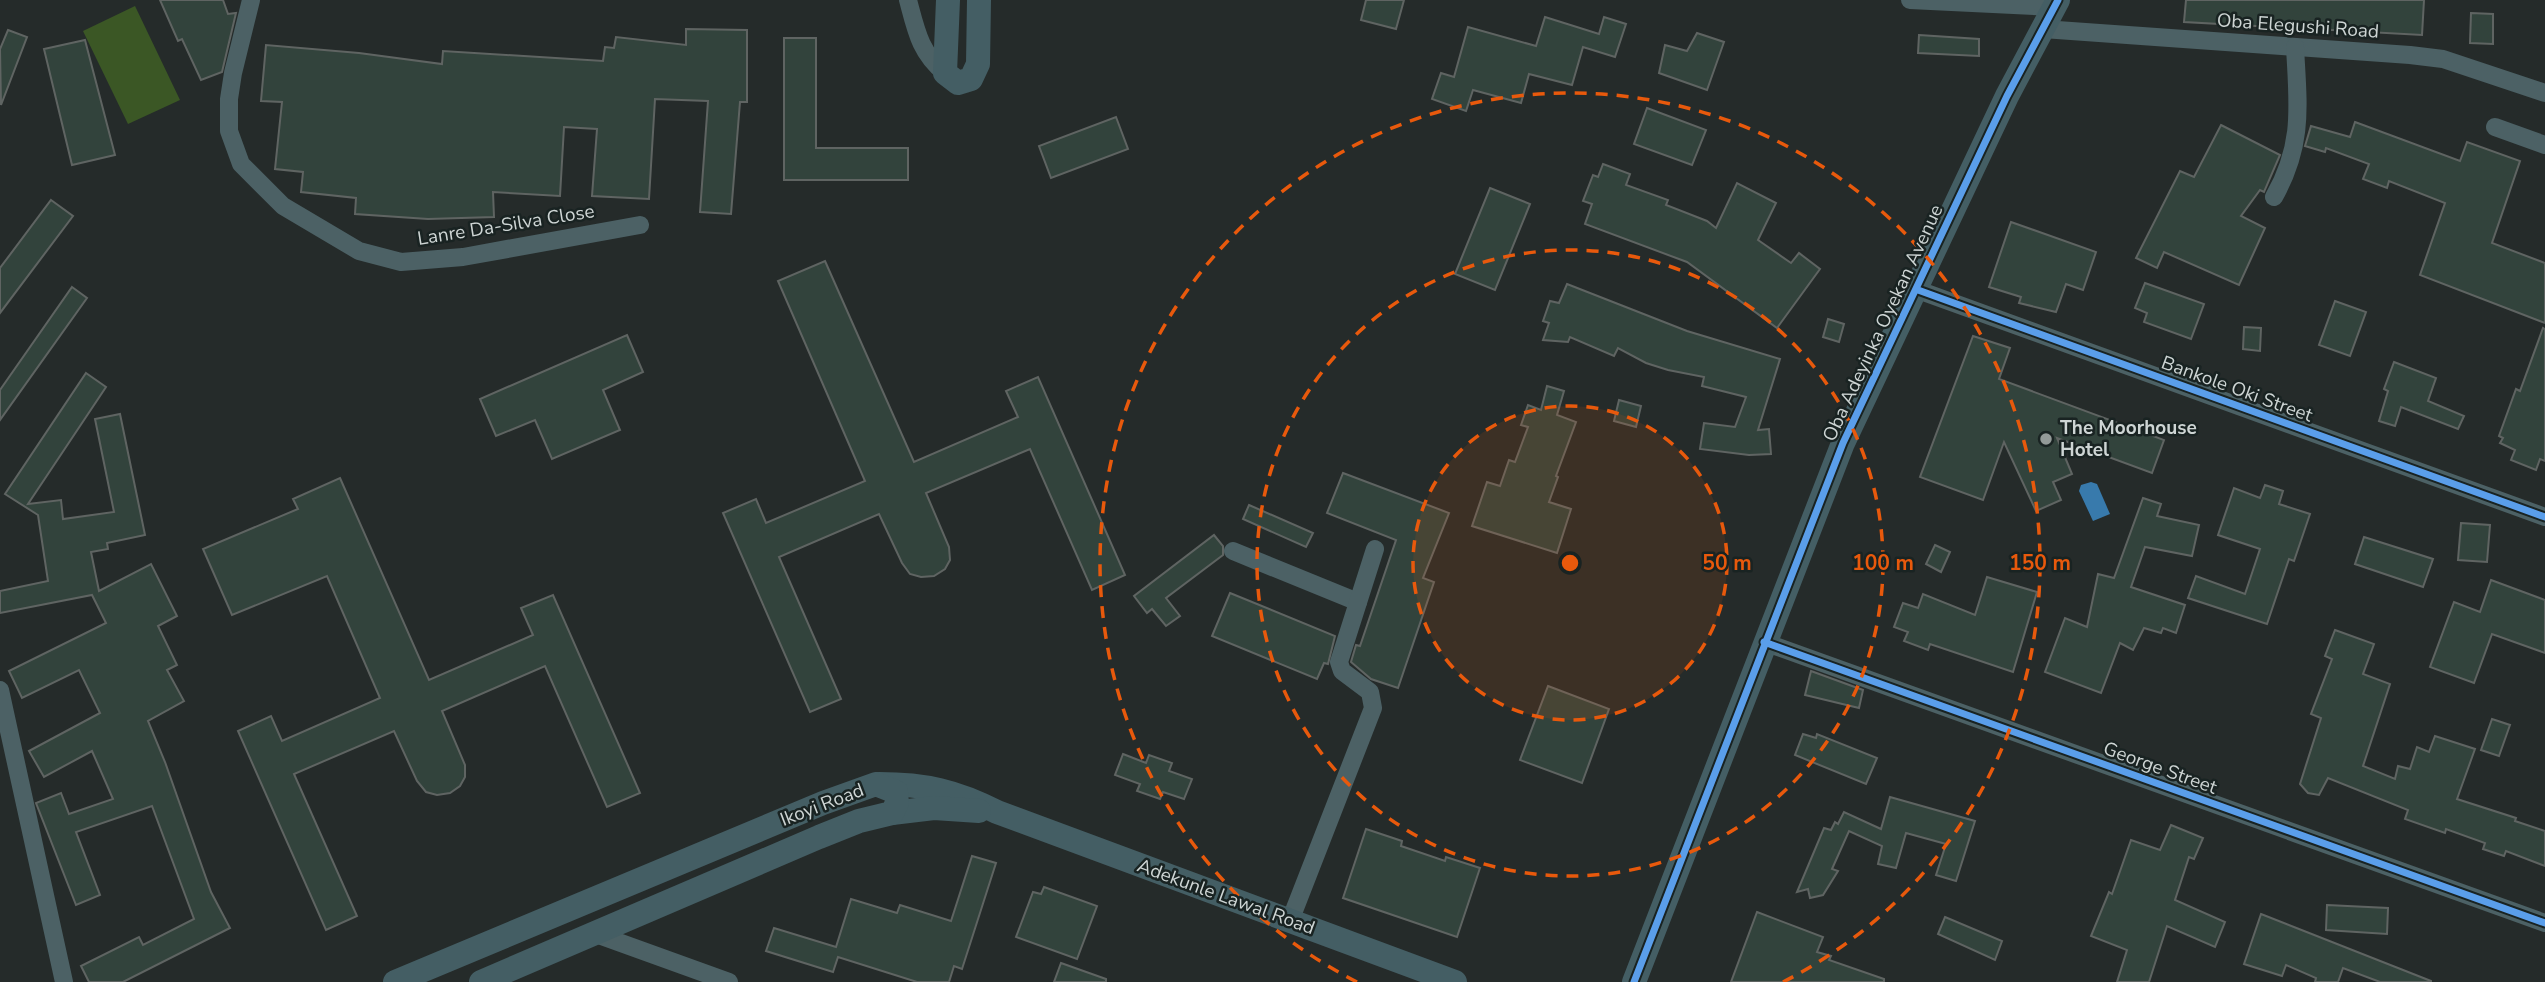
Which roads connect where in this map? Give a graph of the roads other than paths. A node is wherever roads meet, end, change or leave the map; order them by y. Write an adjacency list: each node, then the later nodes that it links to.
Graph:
1 (251, 0): 14 (street, Lanre Da-Silva Close)
2 (908, 0): 9 (street)
3 (948, 0): 9 (main road)
4 (979, 0): 9 (main road)
5 (1910, 0): 6 (street)
6 (2057, 4): 7 (main road, Oba Adeyinka Oyekan Avenue)
7 (2043, 29): 8 (street, Oba Elegushi Road); 15 (main road, Oba Adeyinka Oyekan Avenue)
8 (2295, 47): 10 (street, Oba Elegushi Road); 13 (street)
9 (945, 73)
10 (2545, 93)
11 (2495, 127): 12 (street)
12 (2545, 145)
13 (2274, 197)
14 (640, 225)
15 (1917, 289): 16 (street, Bankole Oki Street); 20 (main road, Oba Adeyinka Oyekan Avenue)
16 (2545, 517)
17 (1375, 549): 19 (street)
18 (1233, 551): 19 (street)
19 (1358, 602): 25 (street)
20 (1764, 642): 26 (street, George Street); 33 (main road, Oba Adeyinka Oyekan Avenue)
21 (0, 690): 28 (street)
22 (876, 784): 23 (main road); 24 (main road, Ikoyi Road); 29 (main road, Ikoyi Road)
23 (997, 812): 24 (main road); 25 (main road, Adekunle Lawal Road)
24 (892, 813): 27 (main road, Ikoyi Road)
25 (1290, 921): 32 (main road, Adekunle Lawal Road)
26 (2545, 923)
27 (596, 933): 30 (main road, Ikoyi Road); 31 (street)
28 (64, 982)
29 (395, 982)
30 (481, 982)
31 (729, 982)
32 (1455, 982)
33 (1634, 982)

